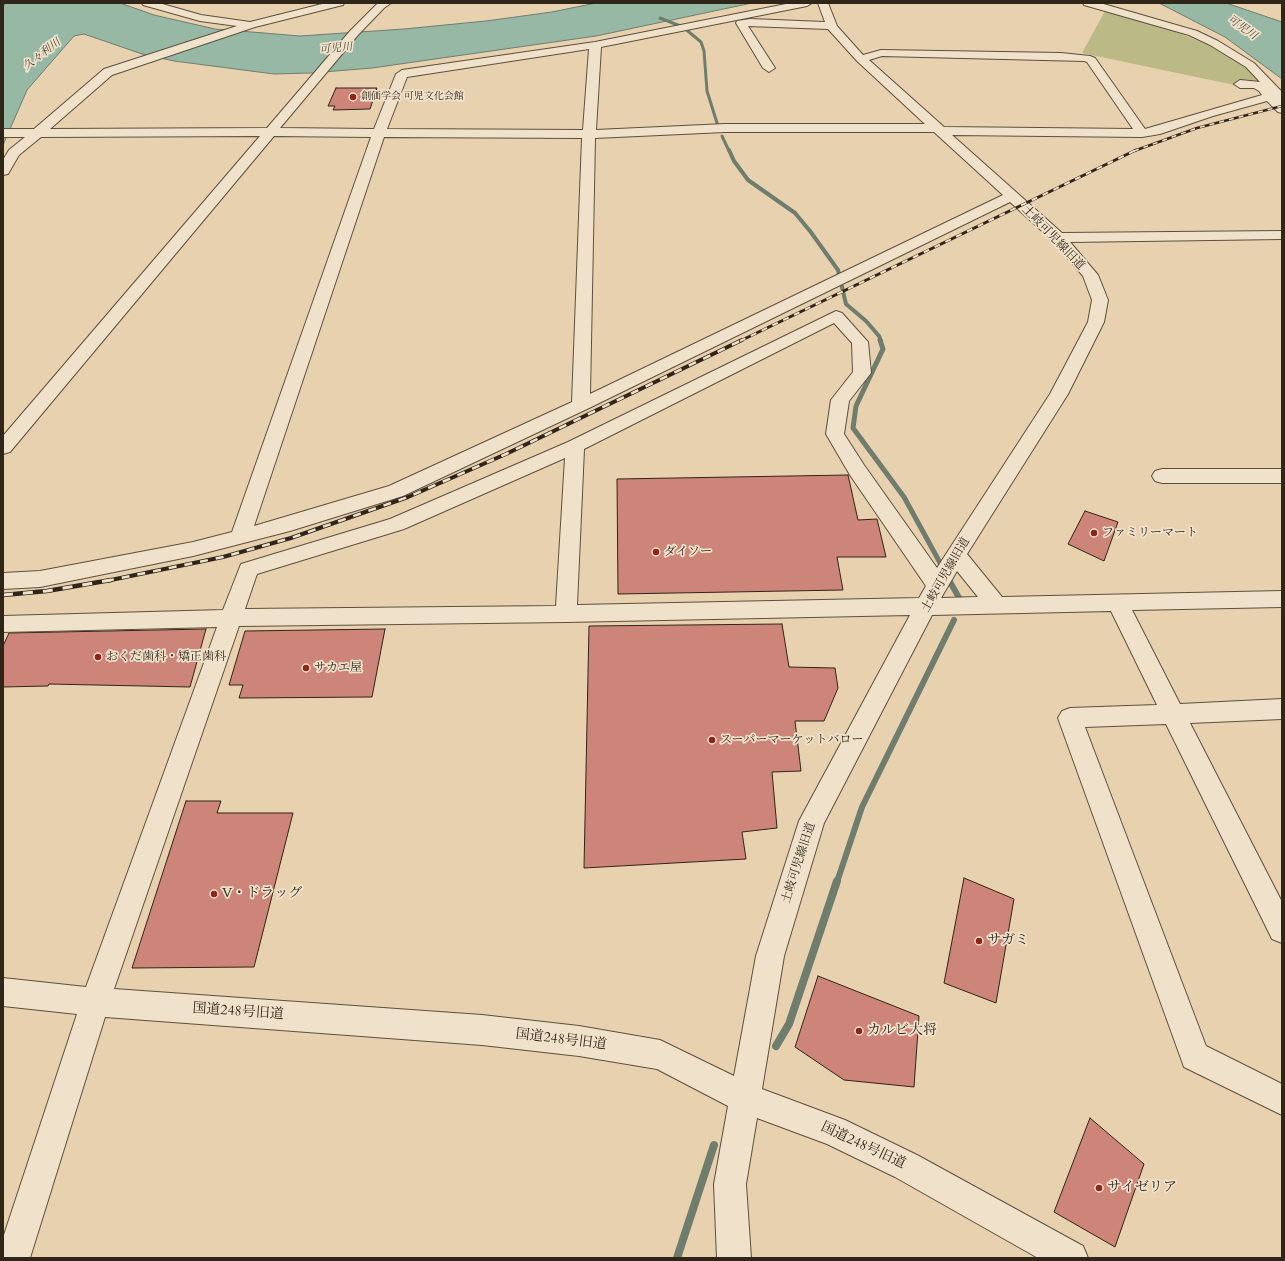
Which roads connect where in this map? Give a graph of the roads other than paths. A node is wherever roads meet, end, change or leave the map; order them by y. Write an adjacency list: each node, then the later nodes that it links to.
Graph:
1 (147, 3): 7 (street)
2 (339, 3): 7 (street)
3 (386, 3): 17 (street)
4 (807, 3): 9 (street)
5 (823, 3): 8 (street, 土岐可児線旧道)
6 (1088, 3): 14 (street)
7 (251, 25): 19 (street)
8 (831, 26): 10 (street, 土岐可児線旧道); 11 (street)
9 (595, 45): 20 (street); 22 (street)
10 (861, 58): 16 (street, 土岐可児線旧道); 21 (street)
11 (769, 68)
12 (1240, 84): 13 (street)
13 (1269, 97): 15 (street); 21 (street)
14 (1282, 99)
15 (1282, 109)
16 (940, 130): 21 (street); 22 (street); 24 (street, 土岐可児線旧道)
17 (270, 132): 19 (street); 20 (street); 29 (street)
18 (3, 133): 19 (street)
19 (37, 133): 23 (street)
20 (379, 133): 22 (street); 32 (street)
21 (1142, 133)
22 (589, 134): 27 (street)
23 (3, 171)
24 (1012, 196): 26 (street, 土岐可児線旧道); 27 (street)
25 (1282, 234): 26 (street)
26 (1058, 238): 33 (street, 土岐可児線旧道)
27 (581, 405): 32 (street)
28 (575, 446): 35 (street); 39 (street); 40 (street)
29 (3, 448)
30 (1162, 476): 31 (street)
31 (1281, 478)
32 (240, 537): 34 (street)
33 (954, 559): 35 (street, 土岐可児線旧道); 38 (street)
34 (3, 581)
35 (932, 596): 38 (street); 39 (street); 47 (street, 土岐可児線旧道)
36 (1282, 599): 37 (street)
37 (1117, 602): 38 (street); 43 (street)
38 (998, 605)
39 (566, 614): 40 (street)
40 (230, 618): 41 (street); 46 (street)
41 (3, 624)
42 (1282, 709): 43 (street)
43 (1173, 714): 44 (street); 48 (street)
44 (1282, 930)
45 (3, 992): 46 (street, 国道248号旧道)
46 (95, 1002): 47 (street, 国道248号旧道); 49 (street)
47 (745, 1098): 50 (street, 土岐可児線旧道); 51 (street, 国道248号旧道)
48 (1282, 1100)
49 (13, 1258)
50 (734, 1258)
51 (1071, 1258)

